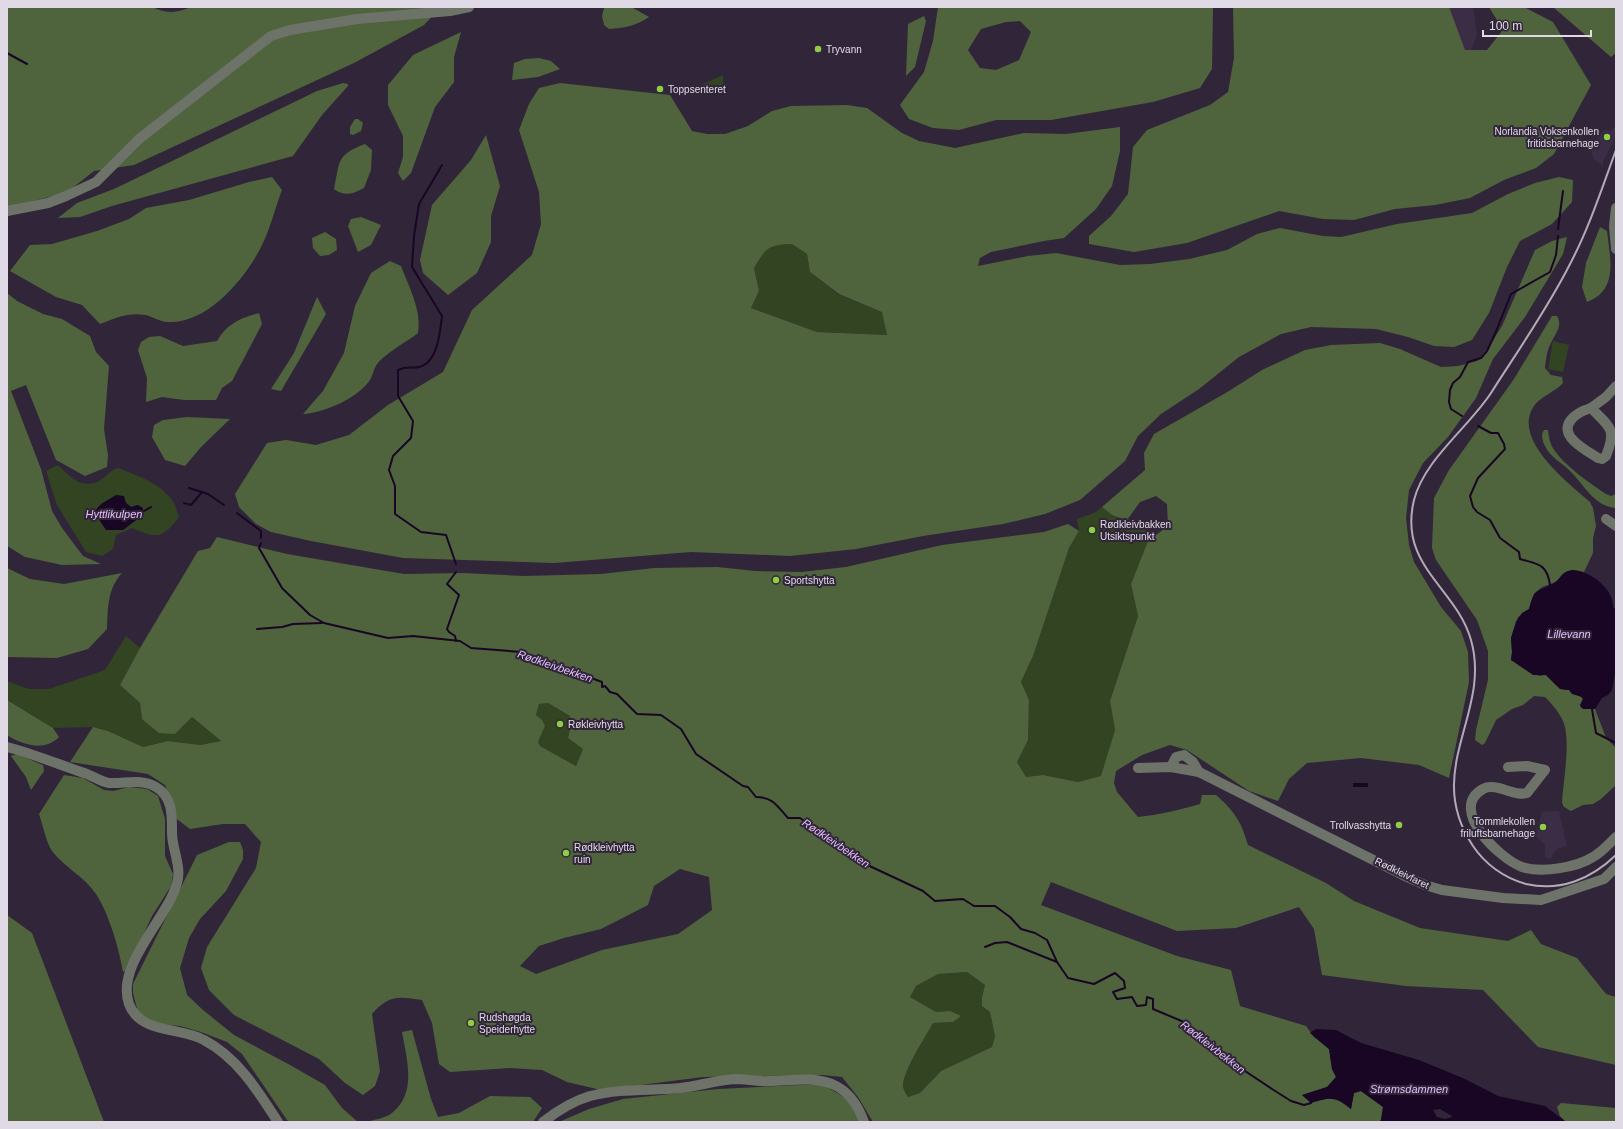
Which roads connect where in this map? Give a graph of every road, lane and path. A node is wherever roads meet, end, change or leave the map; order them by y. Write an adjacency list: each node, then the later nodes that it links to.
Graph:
1 (468, 7): 3 (street)
2 (1616, 208): 4 (street)
3 (7, 211)
4 (1616, 249)
5 (1616, 386): 6 (street)
6 (1591, 408): 6 (street)
7 (1606, 519): 8 (street)
8 (1616, 526)
9 (7, 747): 16 (street)
10 (1171, 767): 12 (street, Rødkleivfaret); 13 (street, Rødkleivfaret); 13 (street, Rødkleivfaret)
11 (1508, 767): 14 (street)
12 (1138, 768)
13 (1199, 772): 15 (street, Rødkleivfaret)
14 (1616, 837)
15 (1616, 867)
16 (278, 1122)
17 (542, 1122): 18 (street)
18 (864, 1122)

